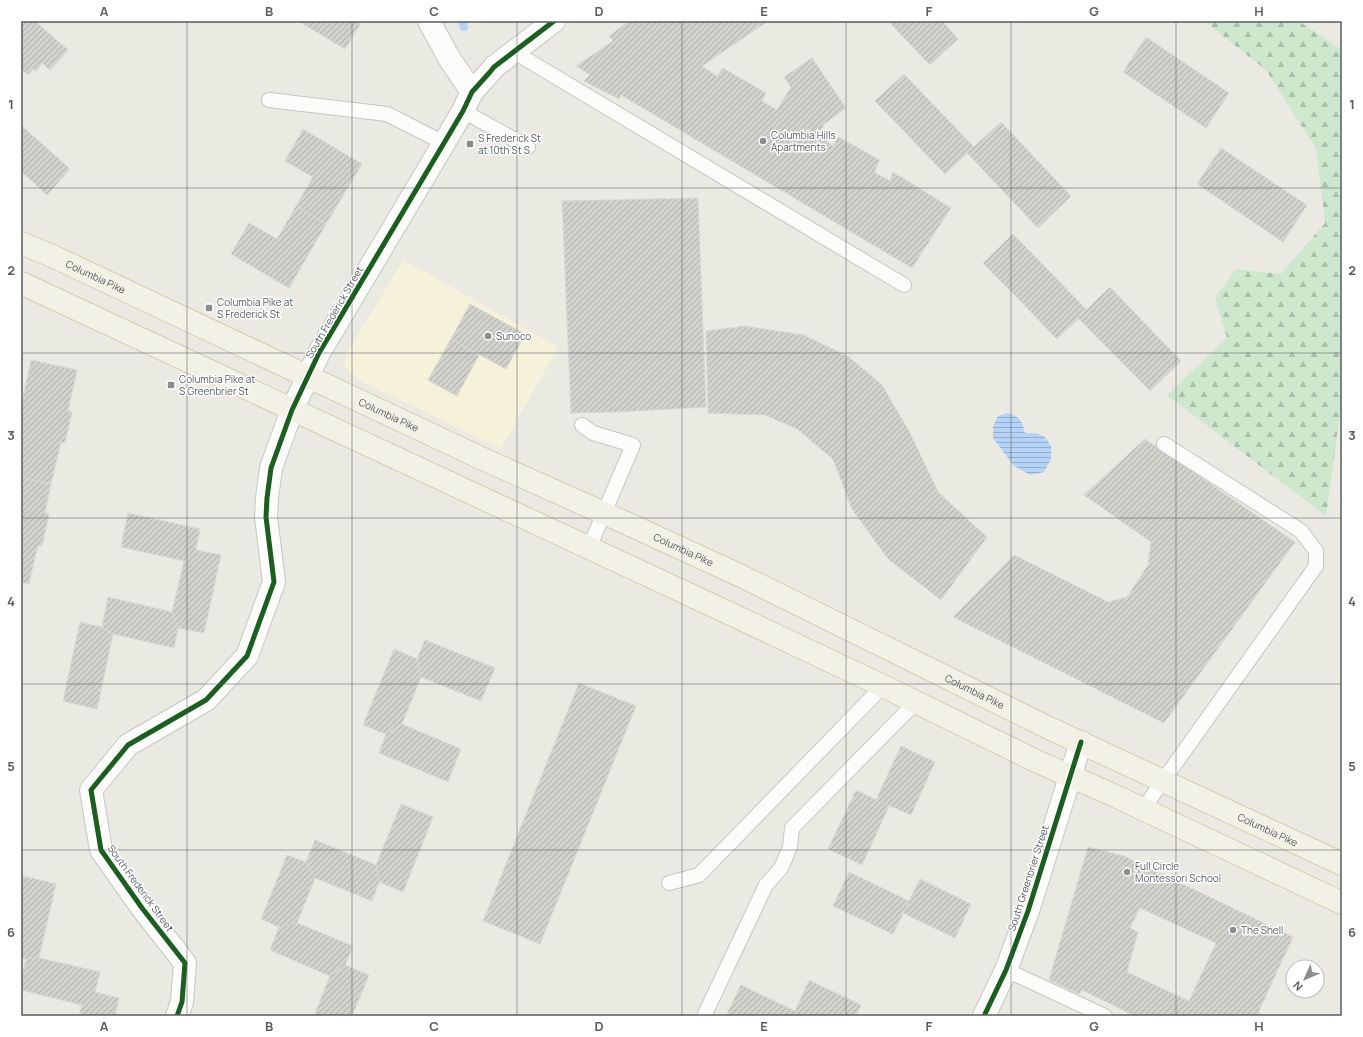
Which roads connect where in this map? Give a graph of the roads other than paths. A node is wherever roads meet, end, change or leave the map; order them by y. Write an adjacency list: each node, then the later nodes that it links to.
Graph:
1 (430, 21): 4 (street)
2 (554, 21): 3 (street, South Frederick Street)
3 (514, 52): 4 (street, South Frederick Street); 11 (lane)
4 (472, 92): 6 (street, South Frederick Street)
5 (269, 100): 7 (lane)
6 (463, 111): 7 (street, South Frederick Street); 8 (lane)
7 (444, 143): 12 (street, South Frederick Street)
8 (528, 147)
9 (21, 243): 12 (main road, Columbia Pike)
10 (21, 283): 13 (main road)
11 (904, 285)
12 (308, 377): 13 (street, South Frederick Street); 16 (main road, Columbia Pike)
13 (292, 410): 17 (main road); 28 (street, South Frederick Street)
14 (582, 425): 16 (lane)
15 (1164, 444): 22 (lane)
16 (604, 514): 17 (lane); 20 (main road, Columbia Pike)
17 (589, 548): 18 (main road)
18 (883, 686): 19 (main road); 25 (lane)
19 (916, 702): 21 (main road); 29 (lane)
20 (1081, 742): 21 (street, South Greenbrier Street); 22 (main road, Columbia Pike)
21 (1070, 776): 23 (main road); 27 (street, South Greenbrier Street)
22 (1163, 781): 23 (lane); 24 (main road, Columbia Pike)
23 (1143, 809): 26 (main road)
24 (1342, 864)
25 (669, 883)
26 (1342, 903)
27 (1006, 970): 30 (street, South Greenbrier Street); 31 (lane)
28 (177, 1016)
29 (704, 1016)
30 (984, 1016)
31 (1105, 1016)

